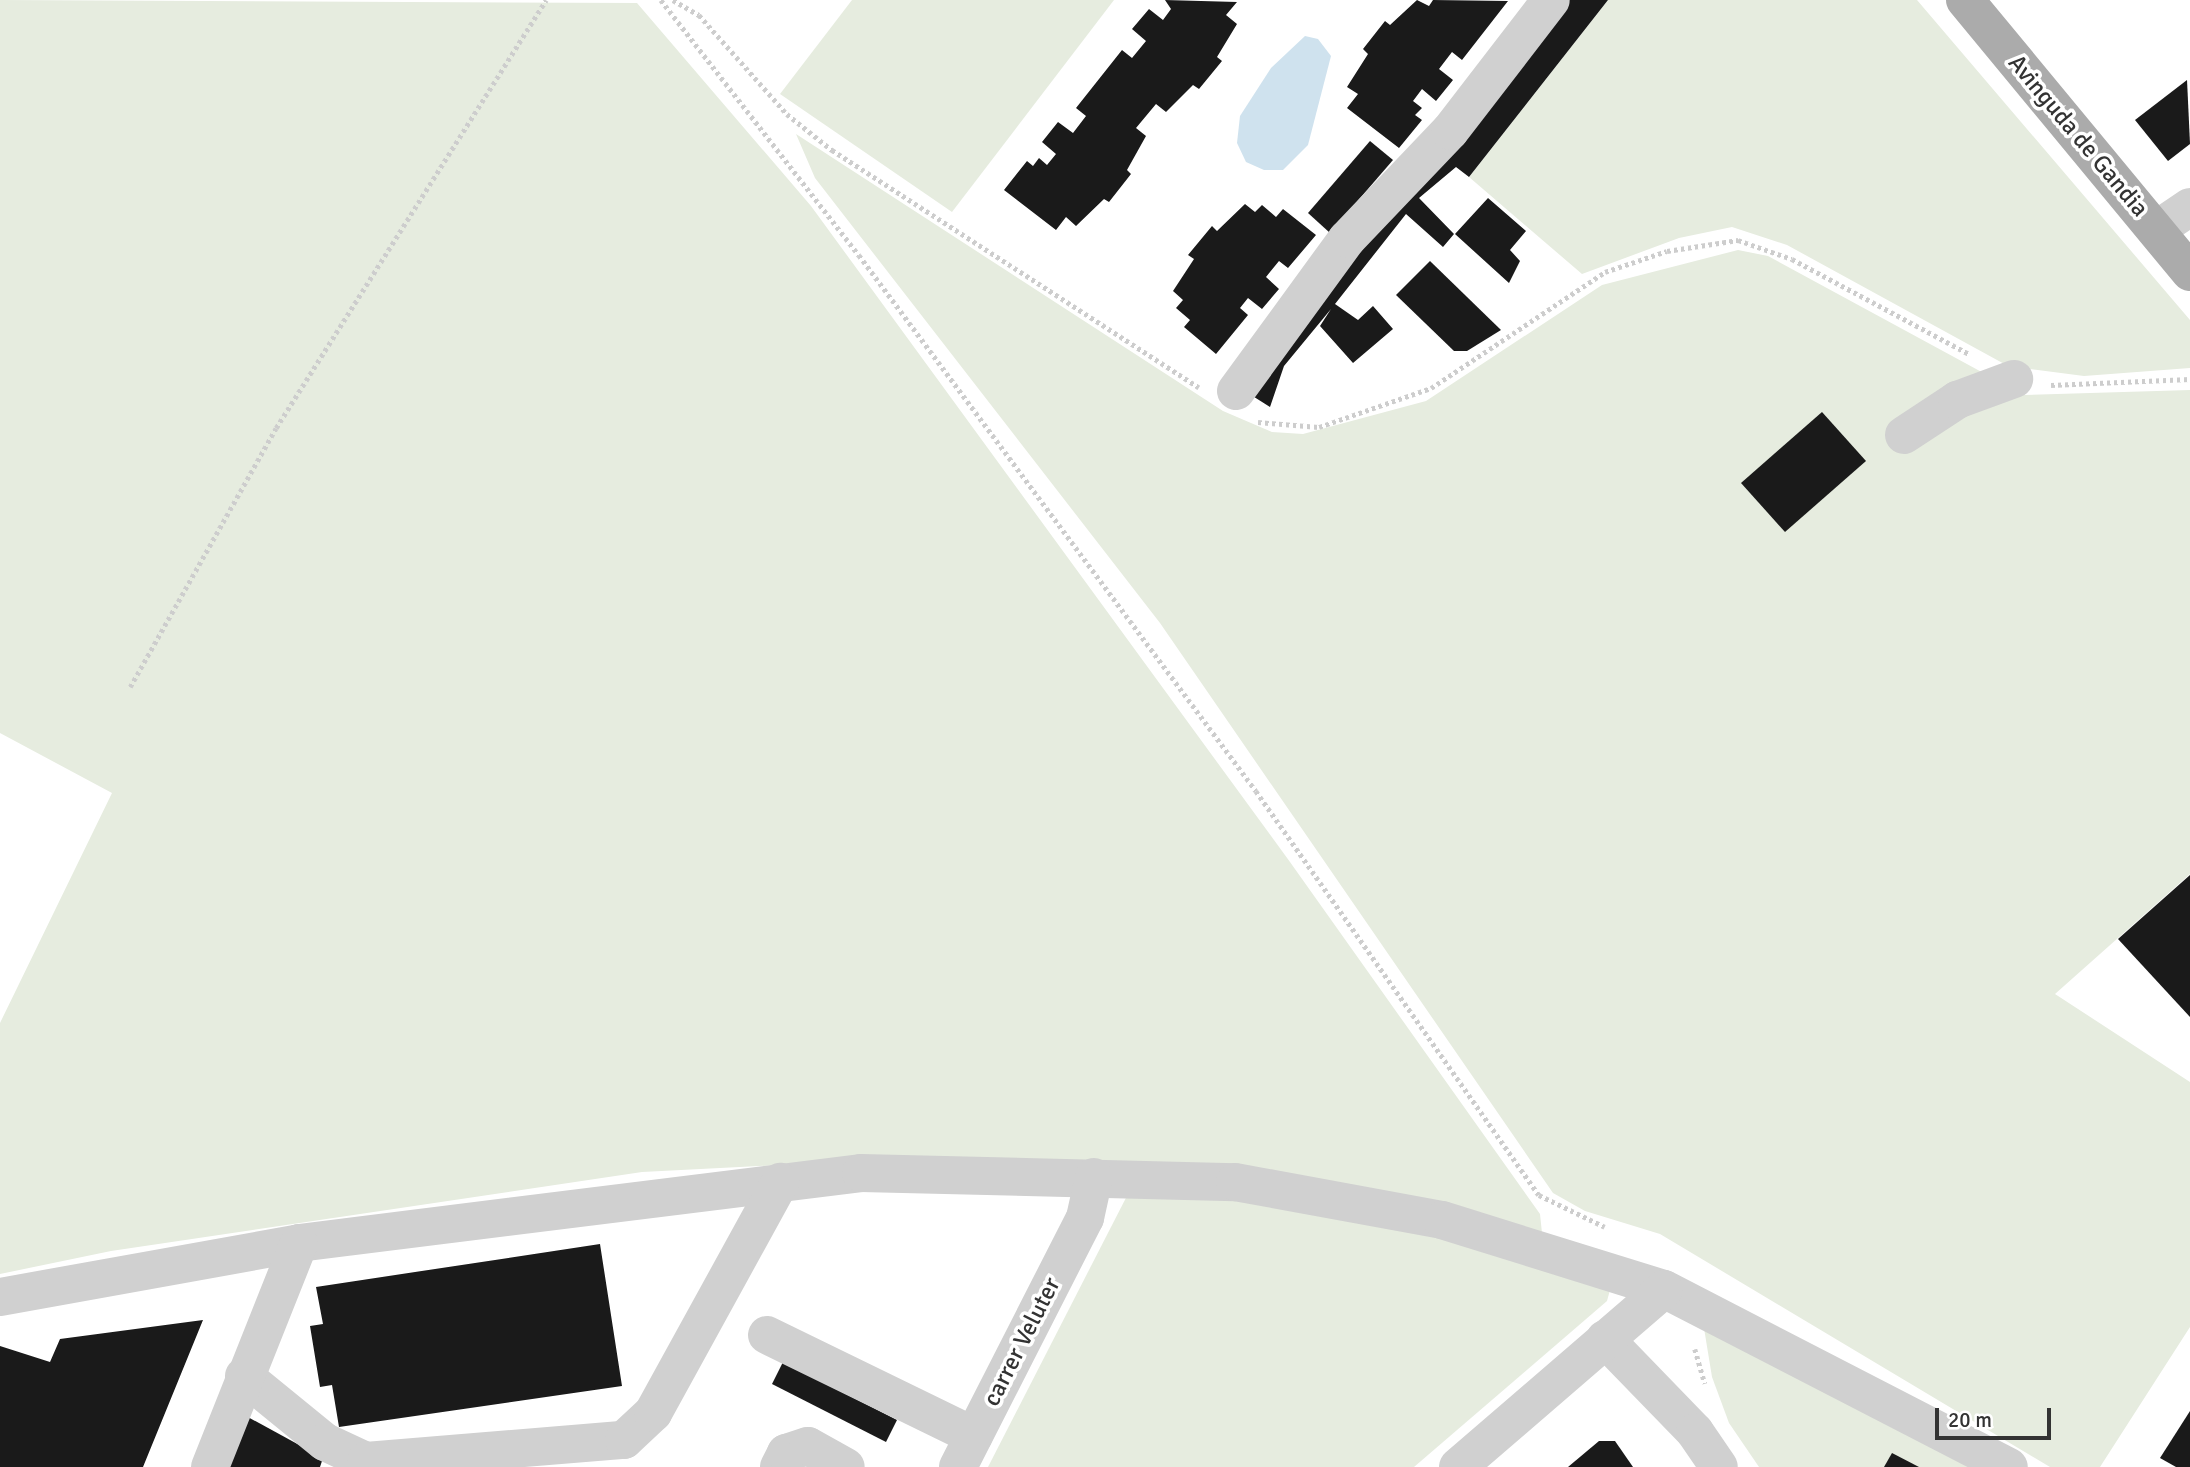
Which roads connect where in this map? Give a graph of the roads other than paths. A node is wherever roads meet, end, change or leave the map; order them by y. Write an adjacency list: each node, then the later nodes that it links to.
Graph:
1 (1551, 0): 7 (street)
2 (1965, 0): 4 (main road, Avinguda de Gandia)
3 (2190, 207): 4 (street)
4 (2155, 230): 5 (main road, Avinguda de Gandia)
5 (2190, 272)
6 (2014, 379): 8 (street)
7 (1236, 391)
8 (1904, 435)
9 (1094, 1177): 10 (street); 13 (street); 17 (street, carrer Veluter)
10 (780, 1182): 11 (street); 16 (street)
11 (299, 1243): 12 (street); 16 (street)
12 (0, 1297)
13 (1678, 1297): 15 (street); 23 (street)
14 (767, 1335): 17 (street)
15 (1605, 1339): 21 (street); 22 (street)
16 (244, 1376): 18 (street)
17 (966, 1452)
18 (210, 1467)
19 (779, 1467): 20 (street)
20 (846, 1467)
21 (1458, 1467)
22 (1719, 1467)
23 (2009, 1467)

